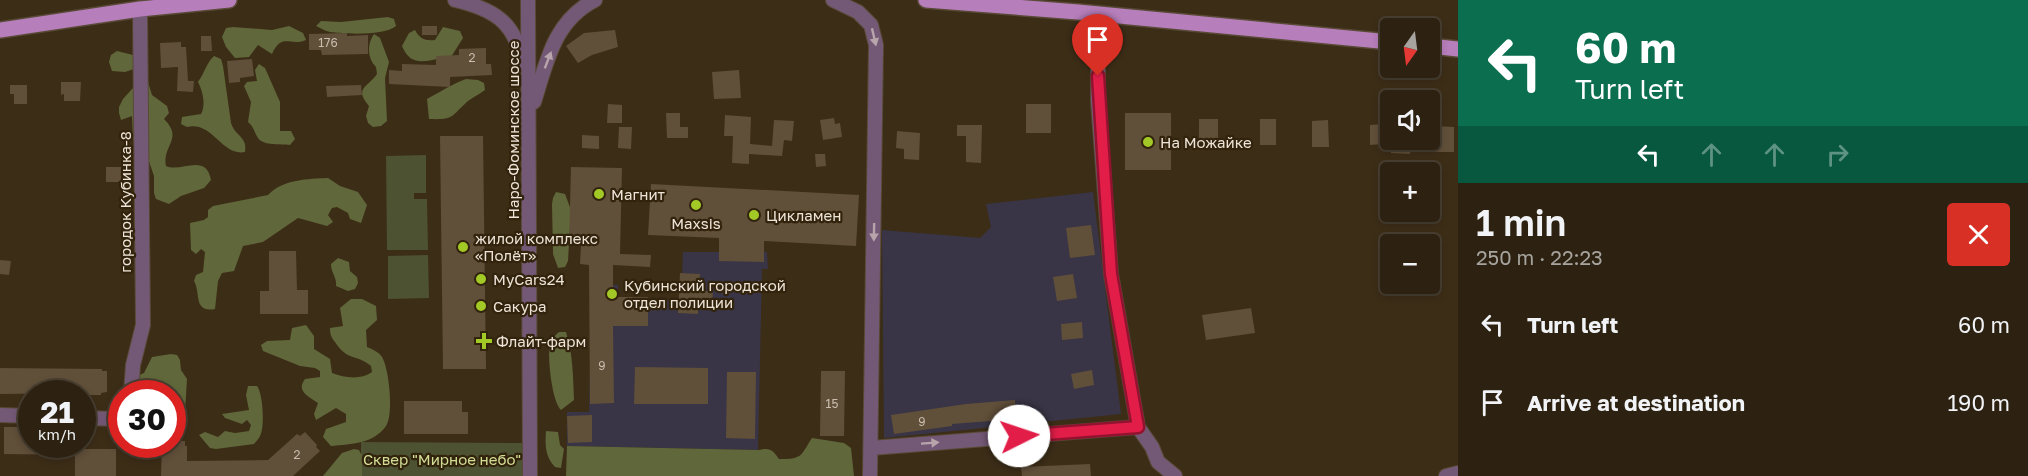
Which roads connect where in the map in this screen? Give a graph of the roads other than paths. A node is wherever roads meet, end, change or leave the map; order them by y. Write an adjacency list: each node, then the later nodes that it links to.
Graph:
1 (229, 0): 7 (main road)
2 (455, 0): 13 (street)
3 (528, 0): 13 (street, Наро-Фоминское шоссе)
4 (595, 0): 13 (street, one-way to 4)
5 (833, 0): 18 (street, one-way to 18)
6 (926, 0): 8 (main road)
7 (140, 9): 9 (main road); 14 (street, городок Кубинка-8)
8 (1103, 14): 10 (main road); 17 (street)
9 (0, 30)
10 (1380, 41)
11 (1440, 47): 12 (main road)
12 (1458, 49)
13 (530, 115): 20 (street, Наро-Фоминское шоссе)
14 (132, 380)
15 (0, 415): 16 (street)
16 (18, 416)
17 (1138, 427): 18 (street, one-way to 17); 22 (street)
18 (871, 448): 21 (street)
19 (1458, 473): 23 (street)
20 (530, 476)
21 (870, 476)
22 (1175, 476)
23 (1446, 476)

